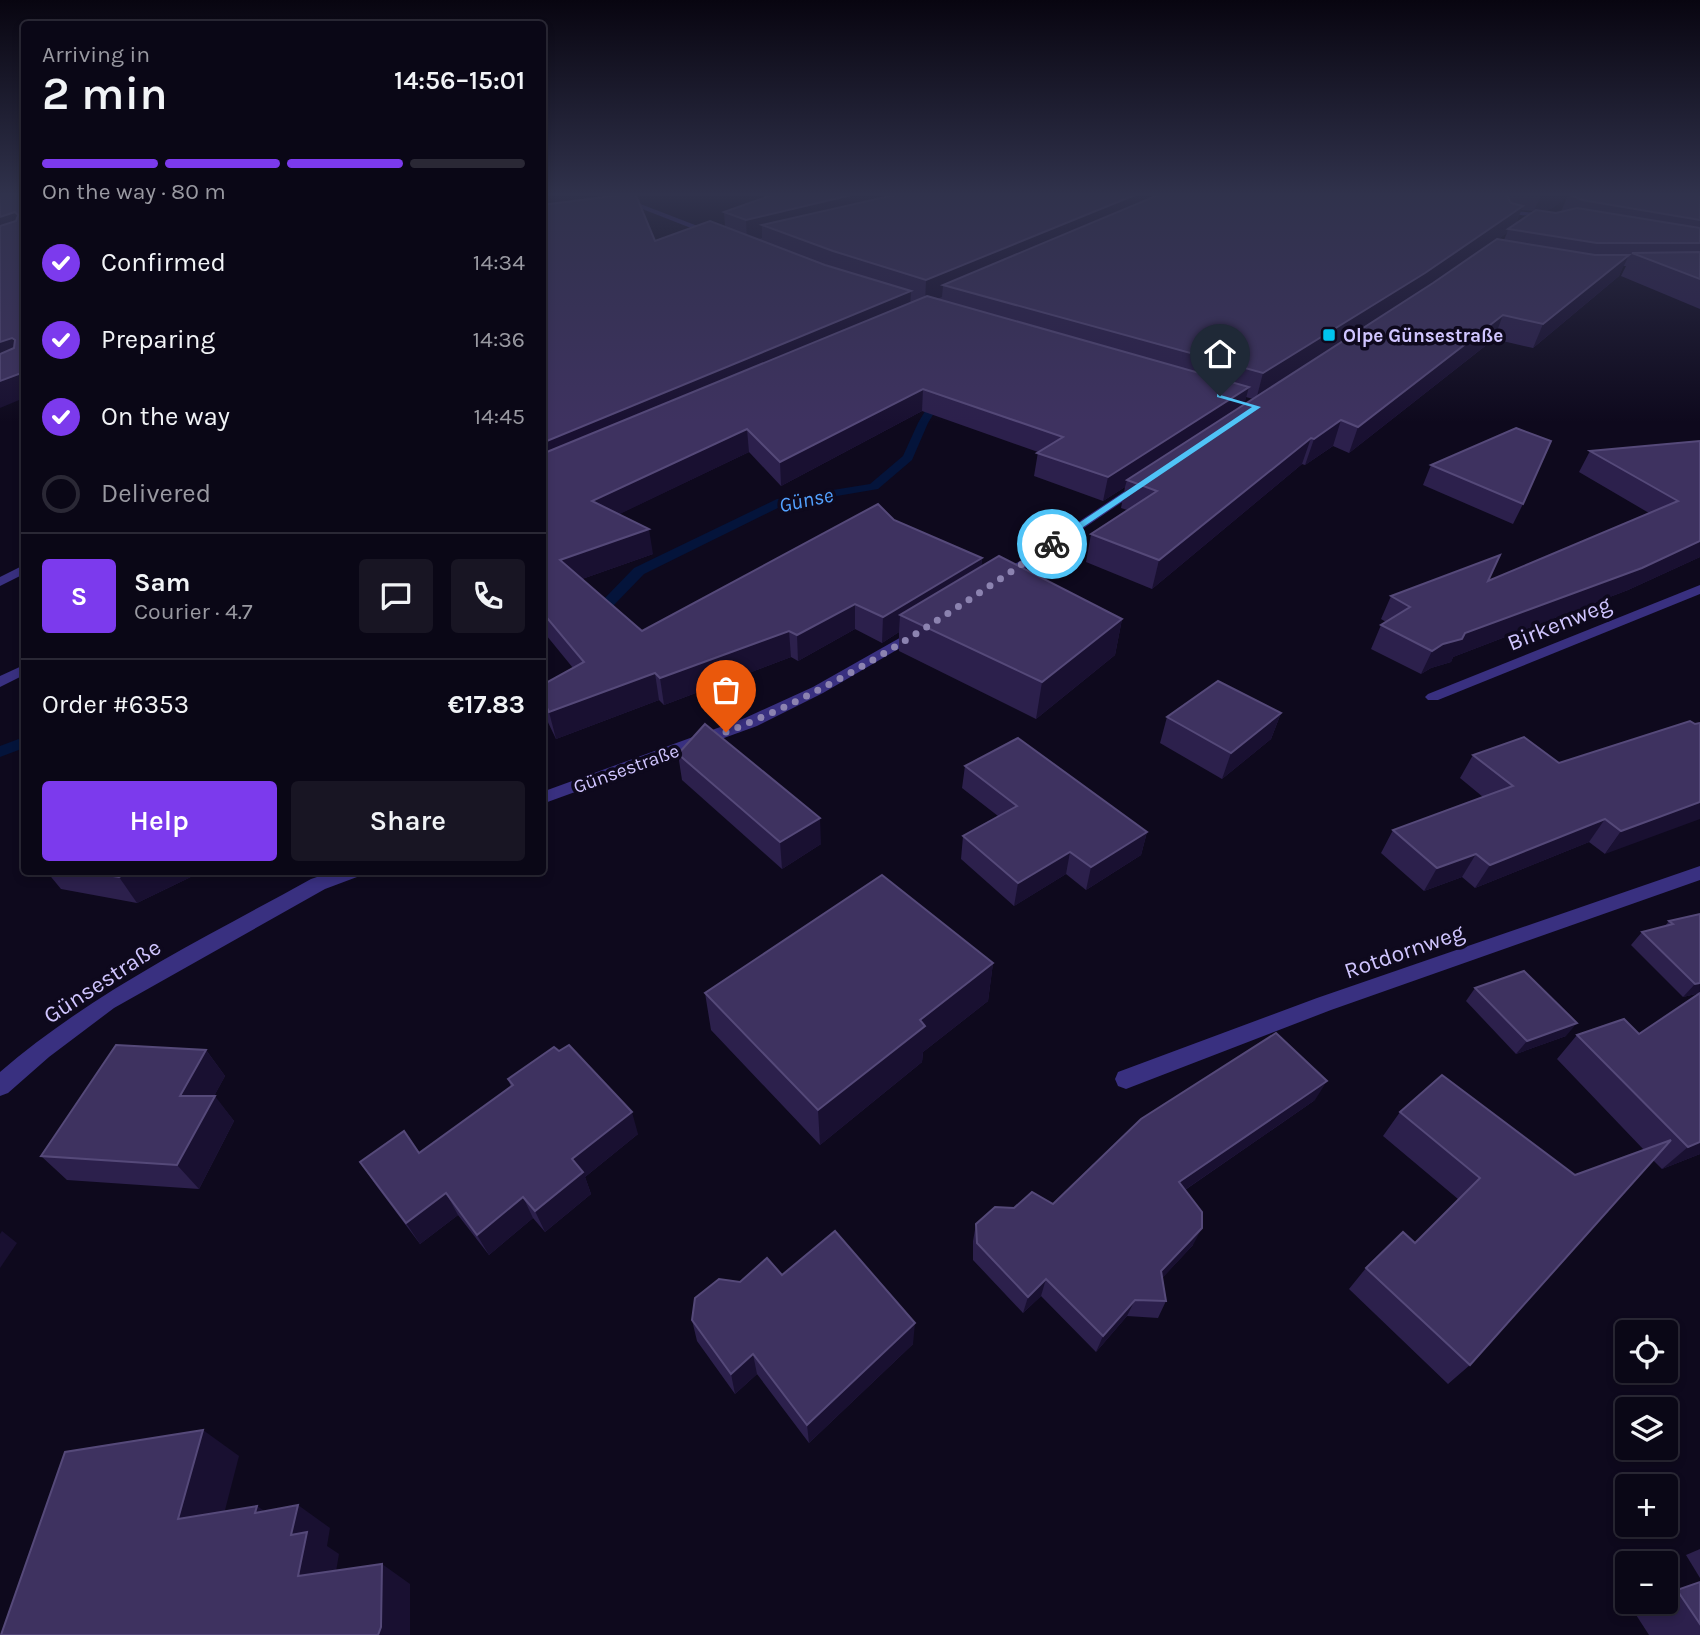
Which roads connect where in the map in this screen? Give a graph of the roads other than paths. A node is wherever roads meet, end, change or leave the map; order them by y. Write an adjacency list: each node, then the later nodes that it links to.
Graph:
1 (1154, 475): 5 (street)
2 (21, 571): 3 (street)
3 (0, 582)
4 (1700, 589): 9 (street, Birkenweg)
5 (984, 590)
6 (930, 624): 10 (street, Günsestraße)
7 (21, 671): 8 (street)
8 (0, 682)
9 (1433, 697)
10 (546, 797)
11 (1700, 873): 13 (street, Rotdornweg)
12 (342, 875): 14 (street, Günsestraße)
13 (1126, 1079)
14 (0, 1086)

